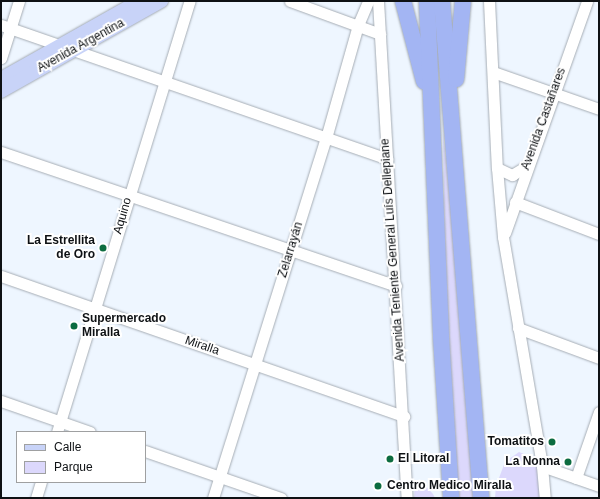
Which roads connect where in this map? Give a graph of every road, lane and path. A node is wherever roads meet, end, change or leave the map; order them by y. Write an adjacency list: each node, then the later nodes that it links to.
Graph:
1 (19, 1): 15 (street)
2 (140, 1): 17 (main road, Avenida Argentina)
3 (161, 1): 18 (main road, Avenida Argentina)
4 (190, 1): 22 (street, Aquino)
5 (290, 1): 14 (street)
6 (368, 1): 14 (street, Zelarrayán)
7 (378, 1): 16 (street, Avenida Teniente General Luís Dellepiane)
8 (403, 1): 26 (highway)
9 (427, 1): 26 (highway)
10 (442, 1): 28 (highway)
11 (463, 1): 28 (highway)
12 (489, 1): 20 (street)
13 (587, 1): 24 (street, Avenida Castañares)
14 (358, 25): 16 (street); 27 (street, Zelarrayán)
15 (6, 27): 17 (street); 19 (street)
16 (380, 34): 30 (street, Avenida Teniente General Luís Dellepiane)
17 (60, 46): 18 (street); 21 (main road, Avenida Argentina)
18 (74, 50): 22 (street); 23 (main road, Avenida Argentina)
19 (1, 58)
20 (492, 72): 24 (street); 32 (street)
21 (1, 79)
22 (165, 84): 27 (street); 33 (street, Aquino)
23 (1, 91)
24 (553, 93): 25 (street); 31 (street, Avenida Castañares)
25 (599, 109)
26 (433, 112): 61 (highway)
27 (326, 138): 30 (street); 37 (street, Zelarrayán)
28 (452, 150): 62 (highway)
29 (1, 152): 33 (street)
30 (387, 160): 39 (street, Avenida Teniente General Luís Dellepiane)
31 (527, 166): 32 (street); 34 (street, Avenida Castañares)
32 (497, 168): 36 (street)
33 (129, 195): 37 (street); 40 (street, Aquino)
34 (515, 202): 35 (street); 36 (street, Avenida Castañares)
35 (599, 234)
36 (503, 237): 41 (street)
37 (291, 251): 39 (street); 43 (street, Zelarrayán)
38 (1, 276): 40 (street, Miralla)
39 (396, 286): 46 (street, Avenida Teniente General Luís Dellepiane)
40 (95, 309): 43 (street, Miralla); 47 (street, Aquino)
41 (518, 328): 42 (street); 50 (street)
42 (599, 358)
43 (255, 364): 46 (street, Miralla); 51 (street, Zelarrayán)
44 (1, 401): 47 (street)
45 (599, 412): 53 (street)
46 (404, 416): 52 (street, Avenida Teniente General Luís Dellepiane)
47 (58, 427): 48 (street)
48 (84, 431)
49 (146, 451): 51 (street)
50 (542, 466): 53 (street); 63 (street)
51 (220, 478): 57 (street, Zelarrayán); 58 (street)
52 (407, 478): 59 (street); 60 (street, Avenida Teniente General Luís Dellepiane)
53 (576, 478): 55 (street)
54 (41, 483): 56 (street)
55 (599, 486)
56 (36, 498)
57 (213, 498)
58 (281, 498)
59 (402, 498)
60 (408, 498)
61 (451, 498)
62 (481, 498)
63 (545, 498)

